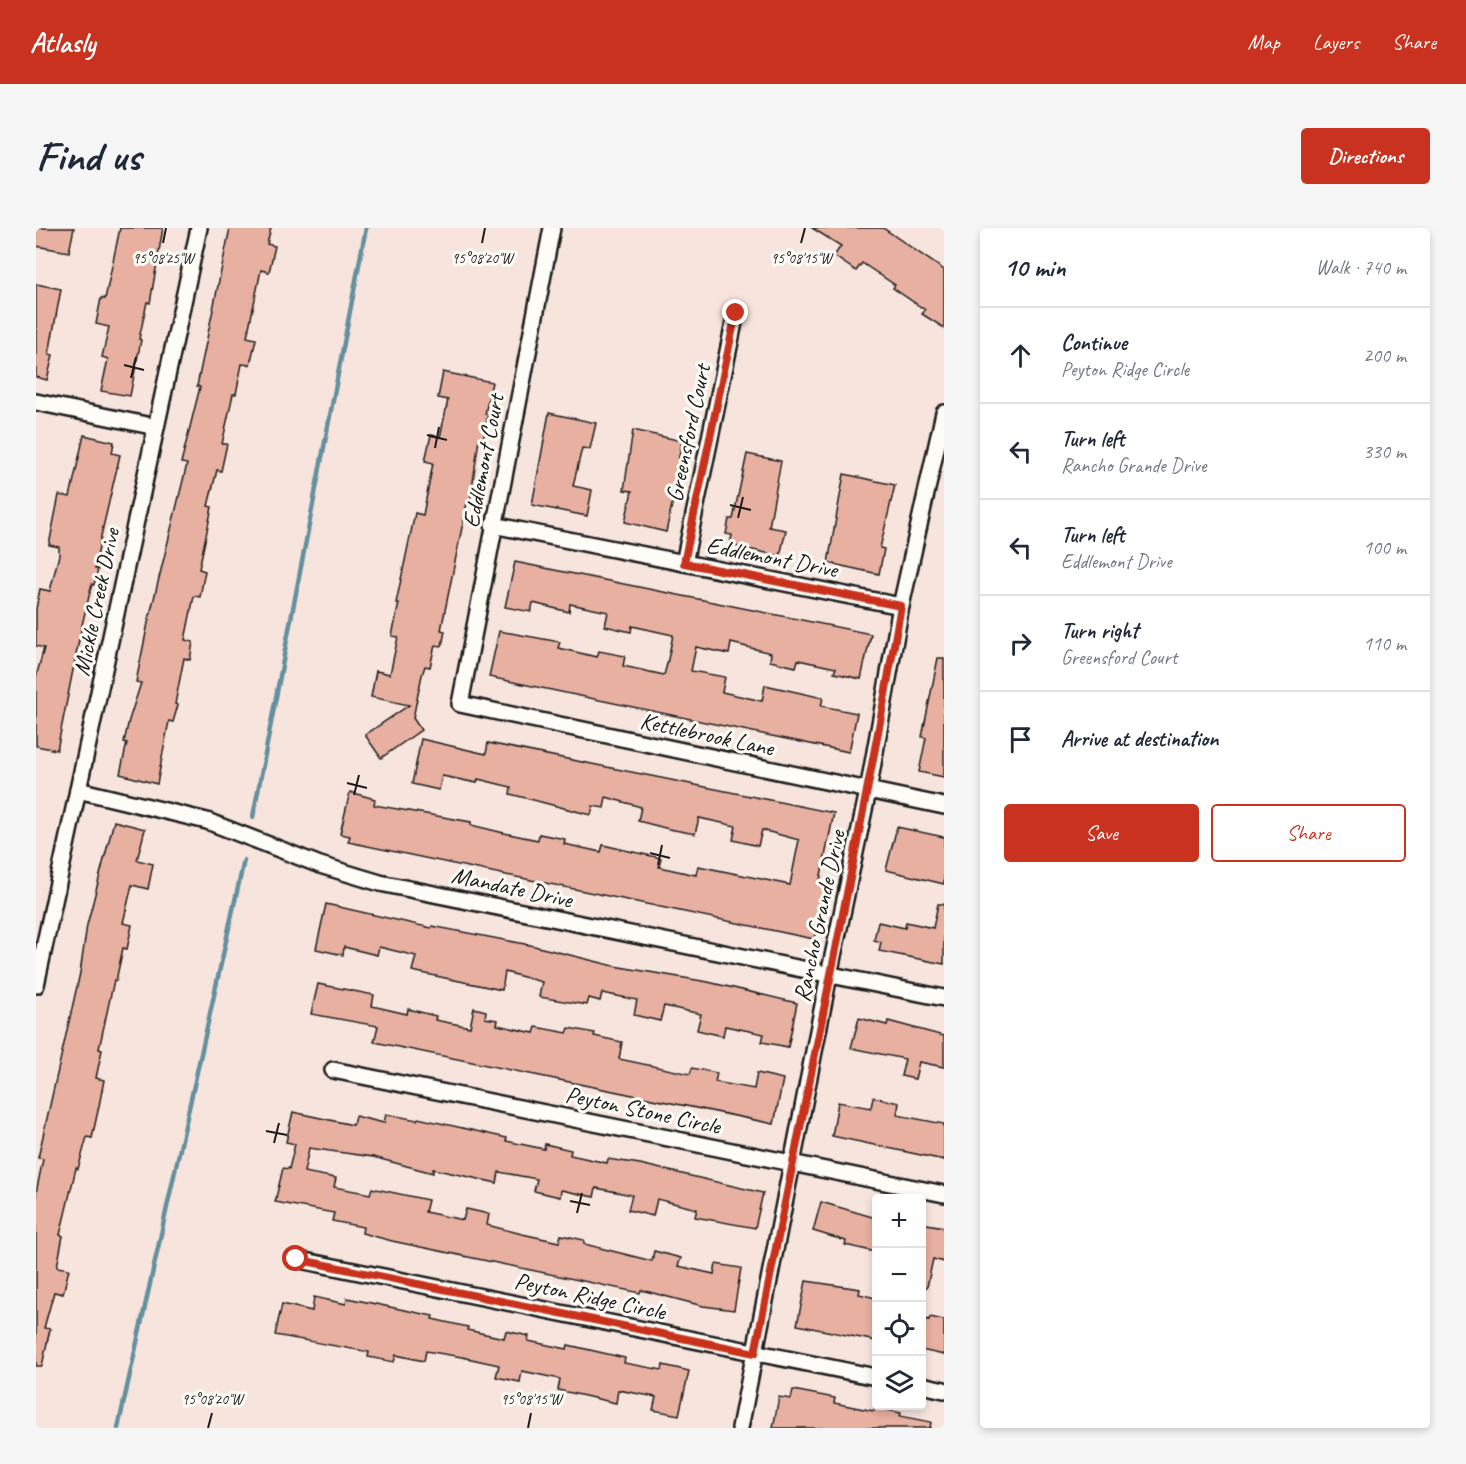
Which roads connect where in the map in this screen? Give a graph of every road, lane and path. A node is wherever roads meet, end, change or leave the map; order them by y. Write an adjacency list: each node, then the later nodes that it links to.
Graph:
1 (199, 228): 6 (street, Mickle Creek Drive)
2 (552, 228): 7 (street, Eddlemont Court)
3 (736, 313): 8 (street, Greensford Court)
4 (36, 402): 6 (street)
5 (944, 413): 9 (street, Rancho Grande Drive)
6 (156, 427): 11 (street, Mickle Creek Drive)
7 (493, 525): 8 (street, Eddlemont Drive); 10 (street, Eddlemont Court)
8 (684, 563): 9 (street, Eddlemont Drive)
9 (901, 606): 12 (street, Rancho Grande Drive)
10 (460, 704): 12 (street, Kettlebrook Lane)
11 (78, 790): 14 (street, Mandate Drive); 15 (street, Mickle Creek Drive)
12 (868, 791): 13 (street, Kettlebrook Lane); 14 (street, Rancho Grande Drive)
13 (944, 806)
14 (829, 975): 16 (street, Mandate Drive); 18 (street, Rancho Grande Drive)
15 (36, 986)
16 (944, 998)
17 (333, 1070): 18 (street, Peyton Stone Circle)
18 (792, 1164): 19 (street, Peyton Stone Circle); 21 (street, Rancho Grande Drive)
19 (944, 1194)
20 (296, 1259): 21 (street, Peyton Ridge Circle)
21 (755, 1353): 22 (street, Peyton Ridge Circle); 25 (street, Rancho Grande Drive)
22 (872, 1376)
23 (926, 1386): 24 (street)
24 (944, 1390)
25 (740, 1428)

